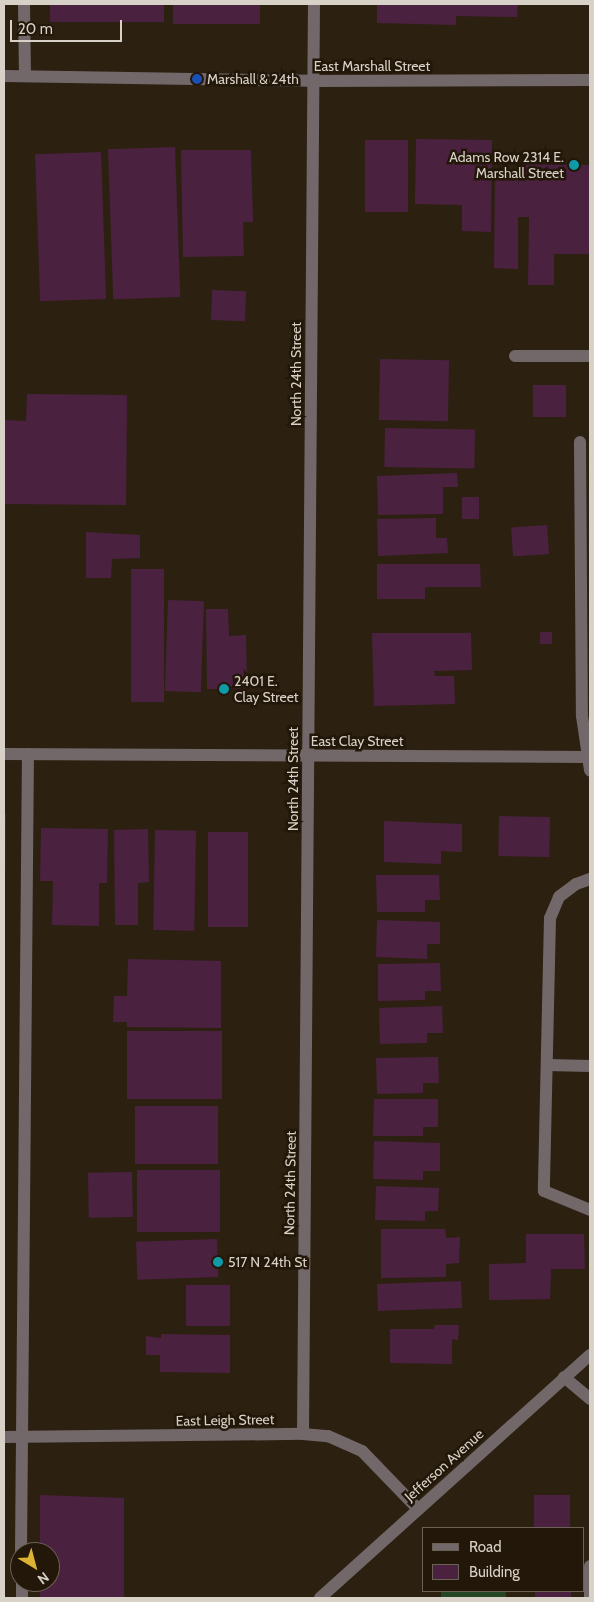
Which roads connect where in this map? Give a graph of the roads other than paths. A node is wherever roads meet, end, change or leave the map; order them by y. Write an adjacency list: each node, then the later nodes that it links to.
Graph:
1 (24, 4): 4 (street)
2 (314, 4): 6 (street, North 24th Street)
3 (4, 76): 4 (street, East Marshall Street)
4 (25, 76): 6 (street, East Marshall Street)
5 (590, 80): 6 (street, East Marshall Street)
6 (313, 81): 12 (street, North 24th Street)
7 (514, 356): 8 (street)
8 (590, 356)
9 (580, 442): 13 (street)
10 (4, 754): 11 (street, East Clay Street)
11 (28, 754): 12 (street, East Clay Street); 23 (street)
12 (308, 756): 13 (street, East Clay Street); 21 (street, North 24th Street)
13 (590, 761)
14 (590, 879): 15 (street)
15 (548, 1064): 16 (street); 17 (street)
16 (590, 1066)
17 (590, 1210)
18 (590, 1355): 19 (street, Jefferson Avenue)
19 (564, 1377): 20 (street); 24 (street, Jefferson Avenue)
20 (590, 1399)
21 (303, 1434): 23 (street, East Leigh Street); 24 (street, East Leigh Street)
22 (4, 1437): 23 (street, East Leigh Street)
23 (22, 1438): 25 (street)
24 (418, 1508): 27 (street, Jefferson Avenue)
25 (21, 1542)
26 (590, 1566): 28 (street)
27 (320, 1598)
28 (590, 1598)

